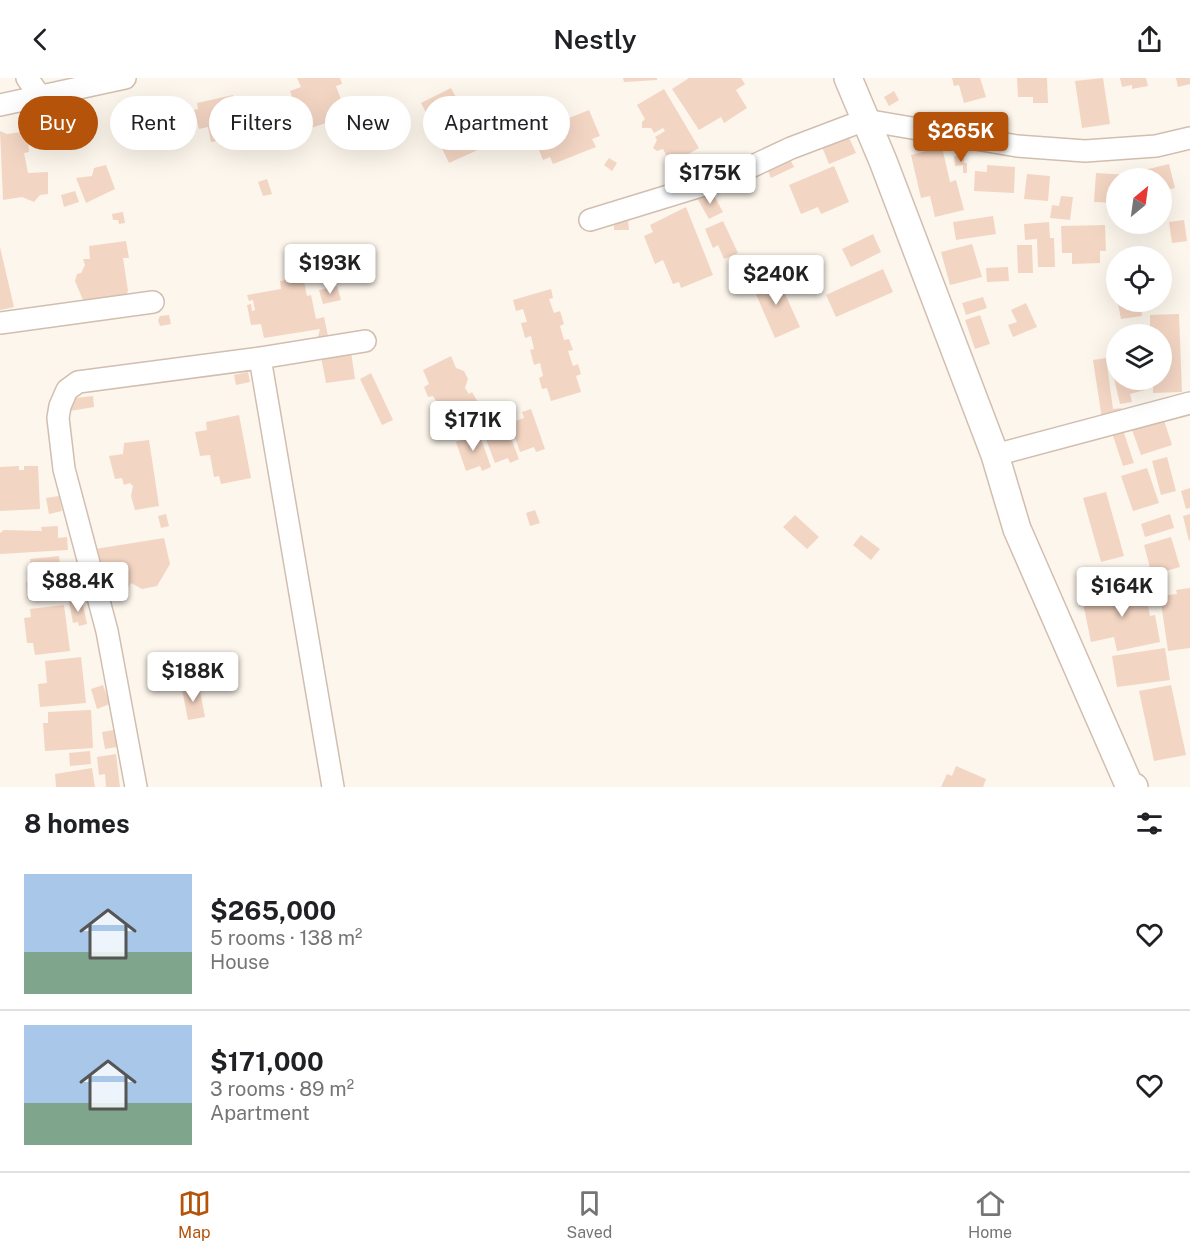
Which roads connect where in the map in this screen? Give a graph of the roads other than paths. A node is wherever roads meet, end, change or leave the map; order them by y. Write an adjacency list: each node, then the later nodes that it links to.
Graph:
1 (27, 78): 4 (street)
2 (125, 78): 4 (street)
3 (848, 78): 7 (street)
4 (40, 96)
5 (18, 101): 6 (street)
6 (0, 105)
7 (865, 120): 8 (street); 9 (street); 15 (street)
8 (1190, 138)
9 (590, 220)
10 (153, 302): 11 (street)
11 (0, 323)
12 (365, 341): 13 (street)
13 (260, 358): 17 (street); 18 (street)
14 (1190, 403): 15 (street)
15 (995, 455): 16 (street)
16 (1131, 786)
17 (136, 787)
18 (333, 787)

